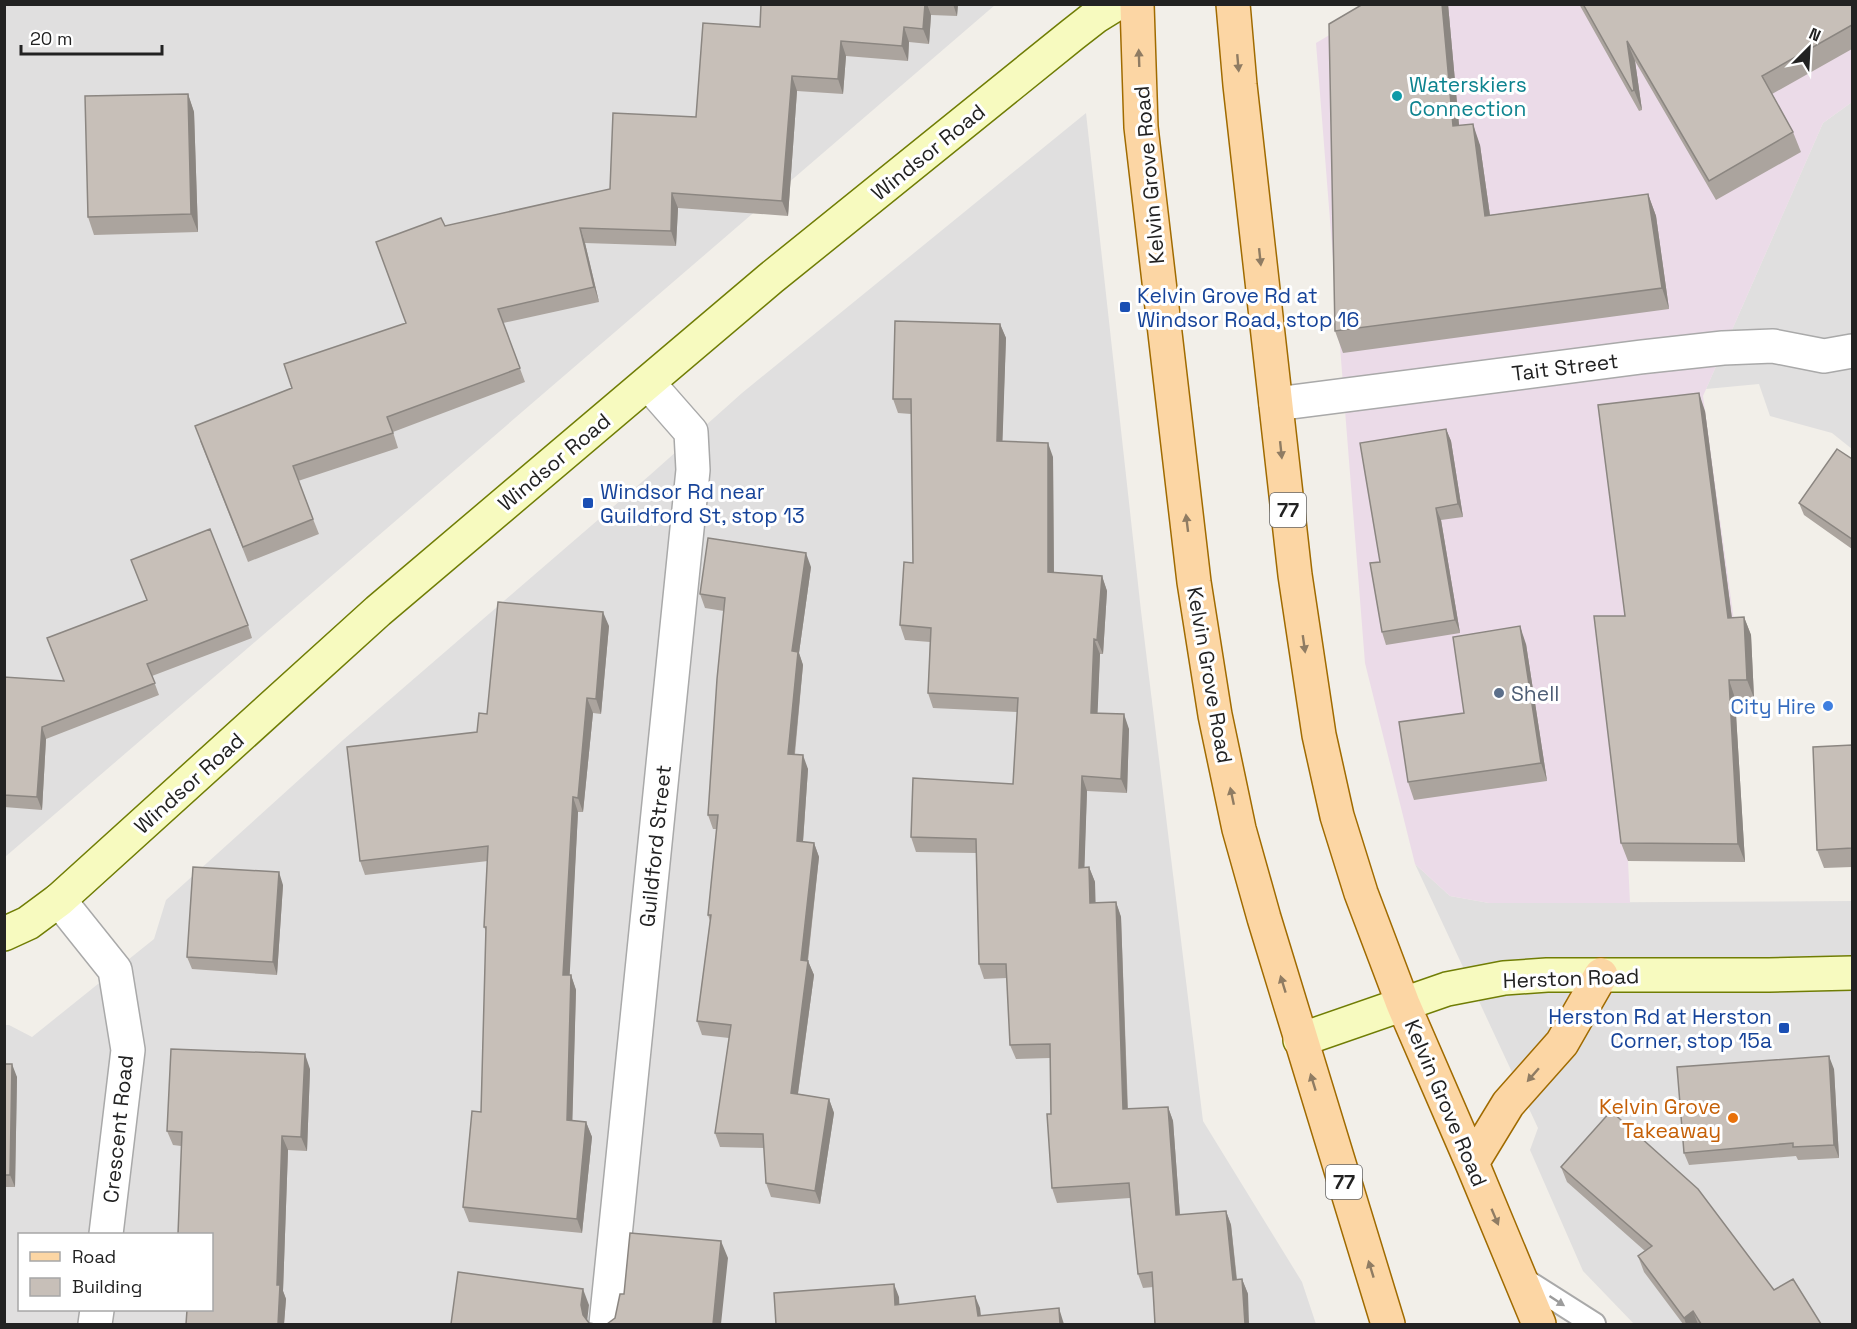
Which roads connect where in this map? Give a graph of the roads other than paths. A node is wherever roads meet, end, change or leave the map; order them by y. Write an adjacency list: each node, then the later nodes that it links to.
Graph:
1 (1116, 4): 5 (main road, Windsor Road)
2 (1137, 4): 12 (main road, Kelvin Grove Road / 77, one-way to 2)
3 (1233, 4): 6 (main road, Kelvin Grove Road / 77, one-way to 6)
4 (1852, 351): 6 (street, Tait Street)
5 (648, 383): 7 (main road, Windsor Road); 16 (street, Guildford Street)
6 (1276, 404): 11 (main road, Kelvin Grove Road / 77, one-way to 11)
7 (59, 900): 8 (main road, Windsor Road); 14 (street, Crescent Road)
8 (4, 934)
9 (1852, 973): 10 (main road, Herston Road)
10 (1601, 975): 11 (main road, Herston Road); 13 (main road, one-way to 13)
11 (1402, 1004): 12 (main road, Herston Road); 13 (main road, Kelvin Grove Road / 77)
12 (1300, 1040): 17 (main road, Kelvin Grove Road / 77, one-way to 12)
13 (1472, 1163): 15 (main road, Kelvin Grove Road / 77, one-way to 15)
14 (106, 1233)
15 (1520, 1277): 18 (main road, Kelvin Grove Road / 77); 19 (lane, one-way to 19)
16 (606, 1324)
17 (1388, 1324)
18 (1539, 1324)
19 (1594, 1324)

